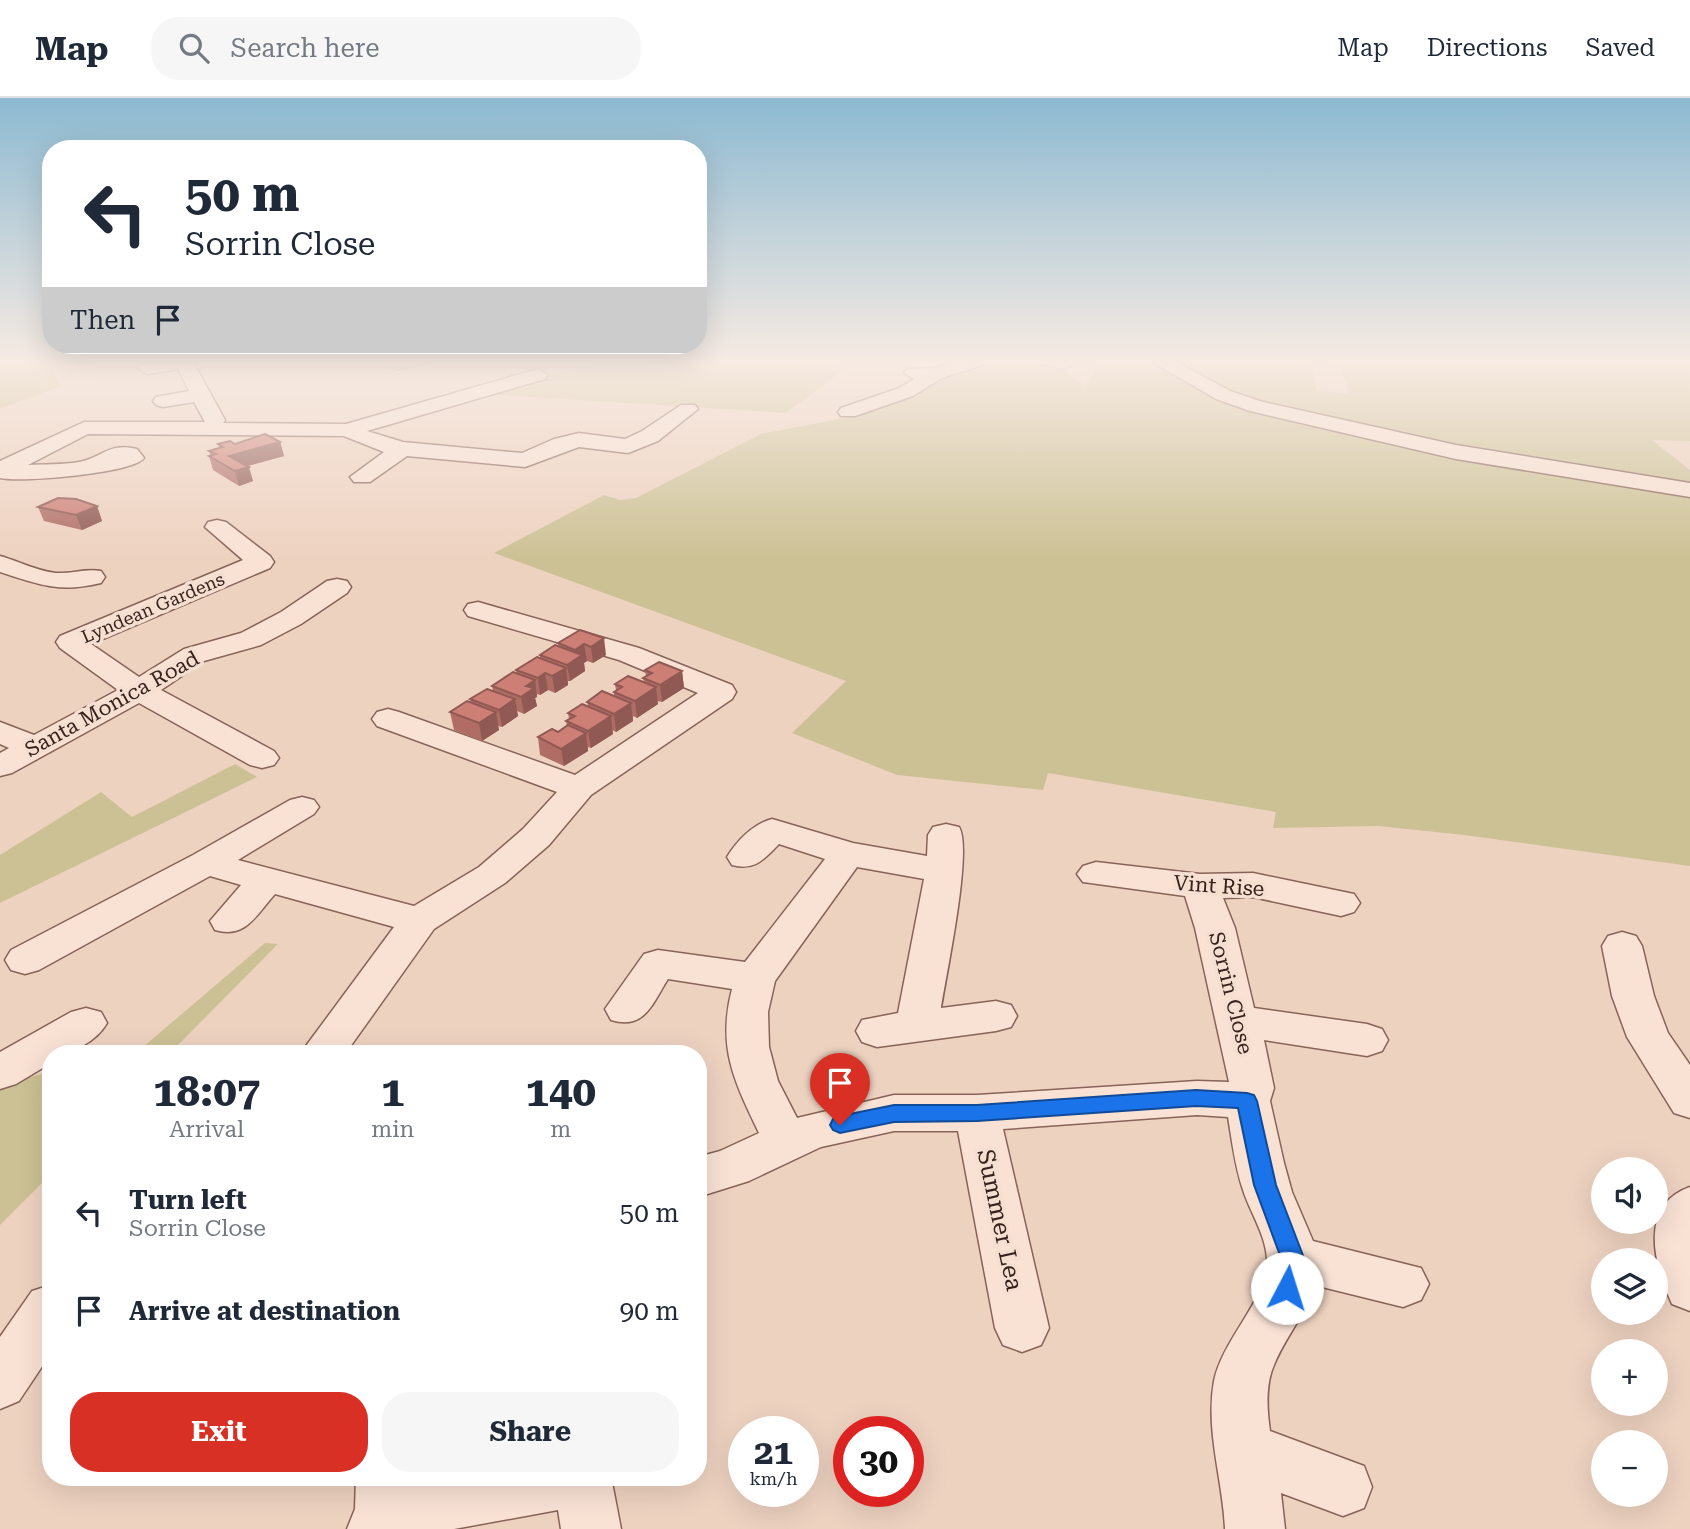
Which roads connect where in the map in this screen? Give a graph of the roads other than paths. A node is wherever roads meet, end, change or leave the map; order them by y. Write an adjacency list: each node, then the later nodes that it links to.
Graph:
1 (358, 427): 4 (street)
2 (663, 427): 6 (street)
3 (1346, 427): 11 (street)
4 (347, 430): 5 (street); 9 (street)
5 (403, 449): 6 (street); 10 (street)
6 (525, 460): 8 (street)
7 (103, 463): 9 (street)
8 (551, 471)
9 (0, 472)
10 (362, 477)
11 (1690, 491)
12 (217, 527): 17 (street, Lyndean Gardens)
13 (0, 564): 14 (street)
14 (92, 577)
15 (337, 587): 17 (street, Santa Monica Road)
16 (478, 610): 23 (street)
17 (139, 691): 20 (street, Santa Monica Road); 21 (street)
18 (388, 719): 23 (street)
19 (0, 732): 20 (street)
20 (33, 746): 22 (street, Santa Monica Road)
21 (262, 758)
22 (0, 766)
23 (579, 788): 32 (street)
24 (302, 807): 27 (street)
25 (848, 854): 26 (street); 36 (street); 38 (street)
26 (745, 857)
27 (206, 863): 29 (street); 35 (street)
28 (1096, 874): 30 (street, Vint Rise)
29 (267, 880): 32 (street); 33 (street)
30 (1200, 886): 31 (street, Vint Rise); 39 (street, Sorrin Close)
31 (1341, 903)
32 (420, 919): 43 (street)
33 (229, 920)
34 (1622, 946): 47 (street)
35 (25, 960)
36 (755, 978): 37 (street); 49 (street)
37 (626, 1009)
38 (996, 1016)
39 (1238, 1021): 41 (street); 46 (street, Sorrin Close)
40 (86, 1023): 42 (street)
41 (1367, 1040)
42 (47, 1045)
43 (328, 1045)
44 (42, 1048): 45 (street)
45 (0, 1072)
46 (1247, 1101): 48 (street); 52 (street, Sorrin Close)
47 (1690, 1101)
48 (977, 1113): 49 (street); 56 (street, Summer Lea)
49 (786, 1141): 50 (street)
50 (707, 1174)
51 (1690, 1206): 54 (street)
52 (1292, 1258): 53 (street); 58 (street)
53 (1404, 1284)
54 (1690, 1288)
55 (42, 1320): 57 (street)
56 (1022, 1328)
57 (1, 1377)
58 (1243, 1450): 61 (street); 64 (street)
59 (519, 1486): 62 (street)
60 (582, 1486): 63 (street)
61 (1343, 1487)
62 (382, 1506)
63 (591, 1529)
64 (1255, 1529)

